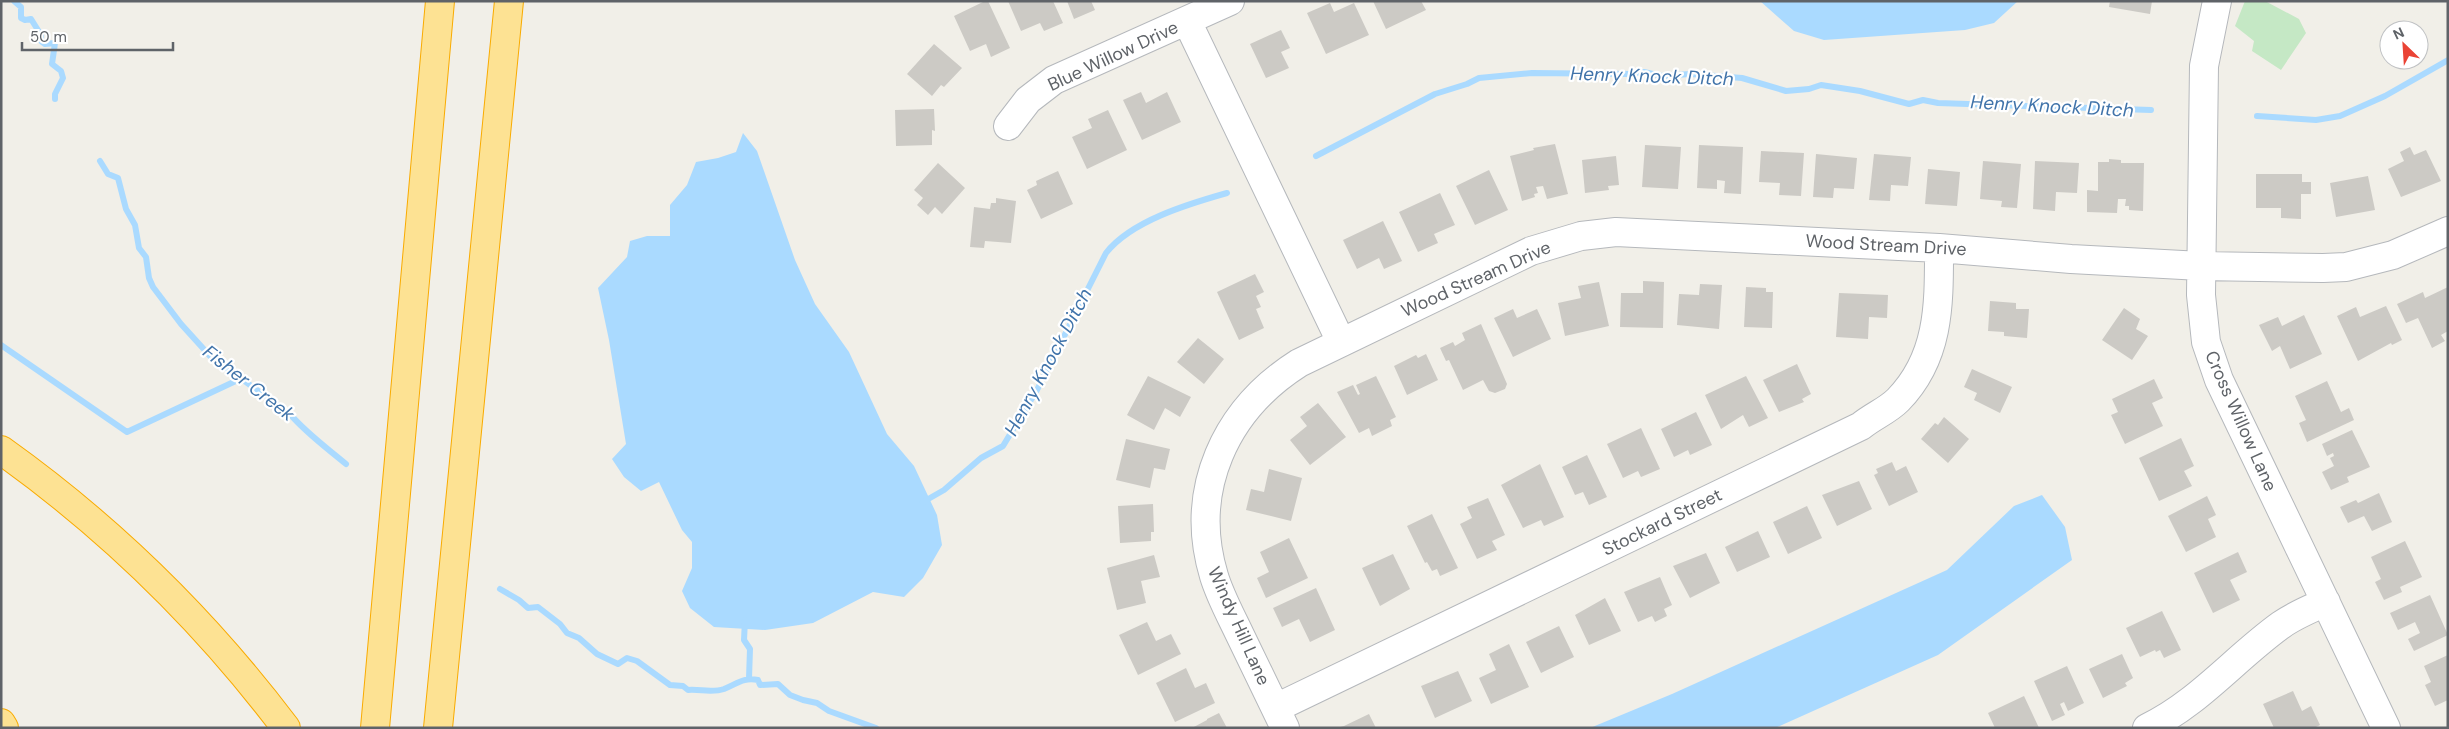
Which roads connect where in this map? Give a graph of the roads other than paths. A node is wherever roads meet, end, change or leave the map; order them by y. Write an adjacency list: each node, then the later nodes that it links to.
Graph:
1 (440, 1): 17 (highway)
2 (508, 1): 18 (highway)
3 (1230, 1): 5 (street, Blue Willow Drive)
4 (2217, 1): 9 (street, Cross Willow Lane)
5 (1187, 21): 6 (street, Blue Willow Drive); 10 (street)
6 (1008, 126)
7 (2448, 231): 9 (street, Wood Stream Drive)
8 (1939, 248): 9 (street, Wood Stream Drive); 10 (street, Wood Stream Drive); 13 (street, Stockard Street)
9 (2201, 266): 12 (street, Cross Willow Lane)
10 (1341, 342): 13 (street, Windy Hill Lane)
11 (1, 450): 14 (highway)
12 (2326, 602): 19 (street); 20 (street, Cross Willow Lane)
13 (1280, 718)
14 (280, 719)
15 (1, 723): 16 (highway)
16 (4, 728)
17 (375, 728)
18 (438, 728)
19 (2147, 728)
20 (2386, 728)

